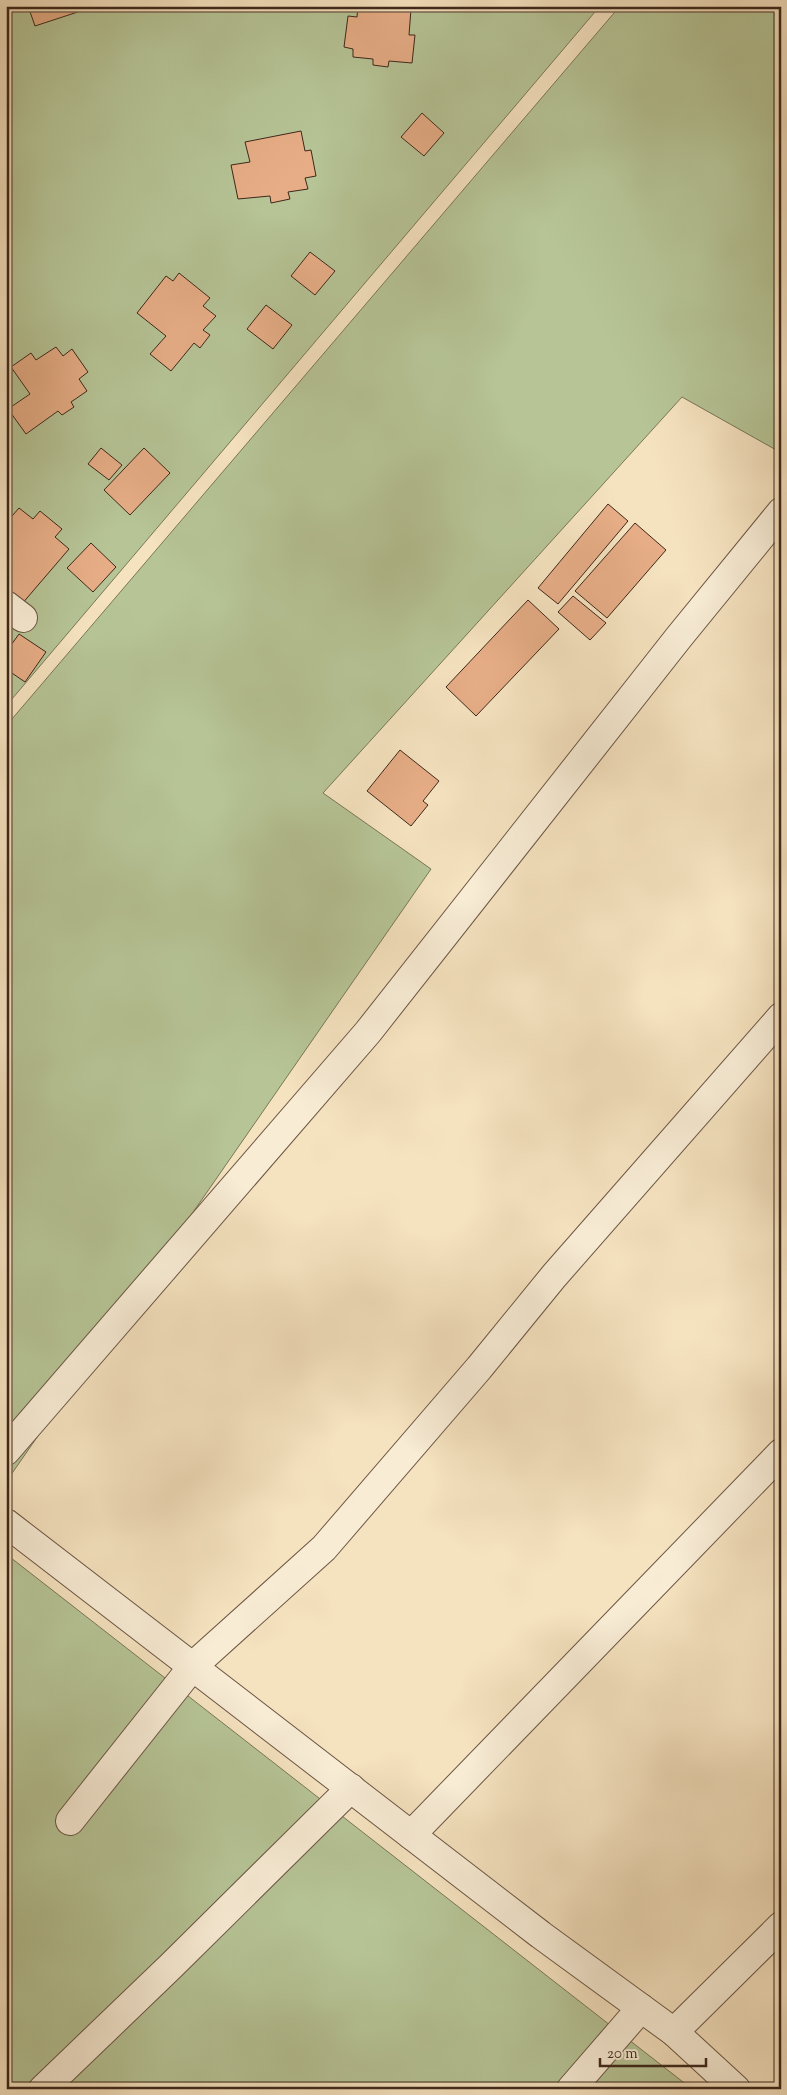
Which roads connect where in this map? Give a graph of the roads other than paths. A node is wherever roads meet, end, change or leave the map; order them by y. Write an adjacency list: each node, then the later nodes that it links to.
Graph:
1 (781, 512): 3 (street)
2 (781, 1017): 6 (street)
3 (6, 1451)
4 (781, 1453): 9 (street)
5 (6, 1522): 6 (street)
6 (193, 1666): 7 (street); 8 (street)
7 (351, 1788): 9 (street); 13 (street)
8 (70, 1821)
9 (411, 1835): 11 (street)
10 (781, 1926): 12 (street)
11 (641, 2008): 12 (street); 14 (street)
12 (674, 2032): 15 (street)
13 (43, 2089)
14 (571, 2089)
15 (736, 2089)

